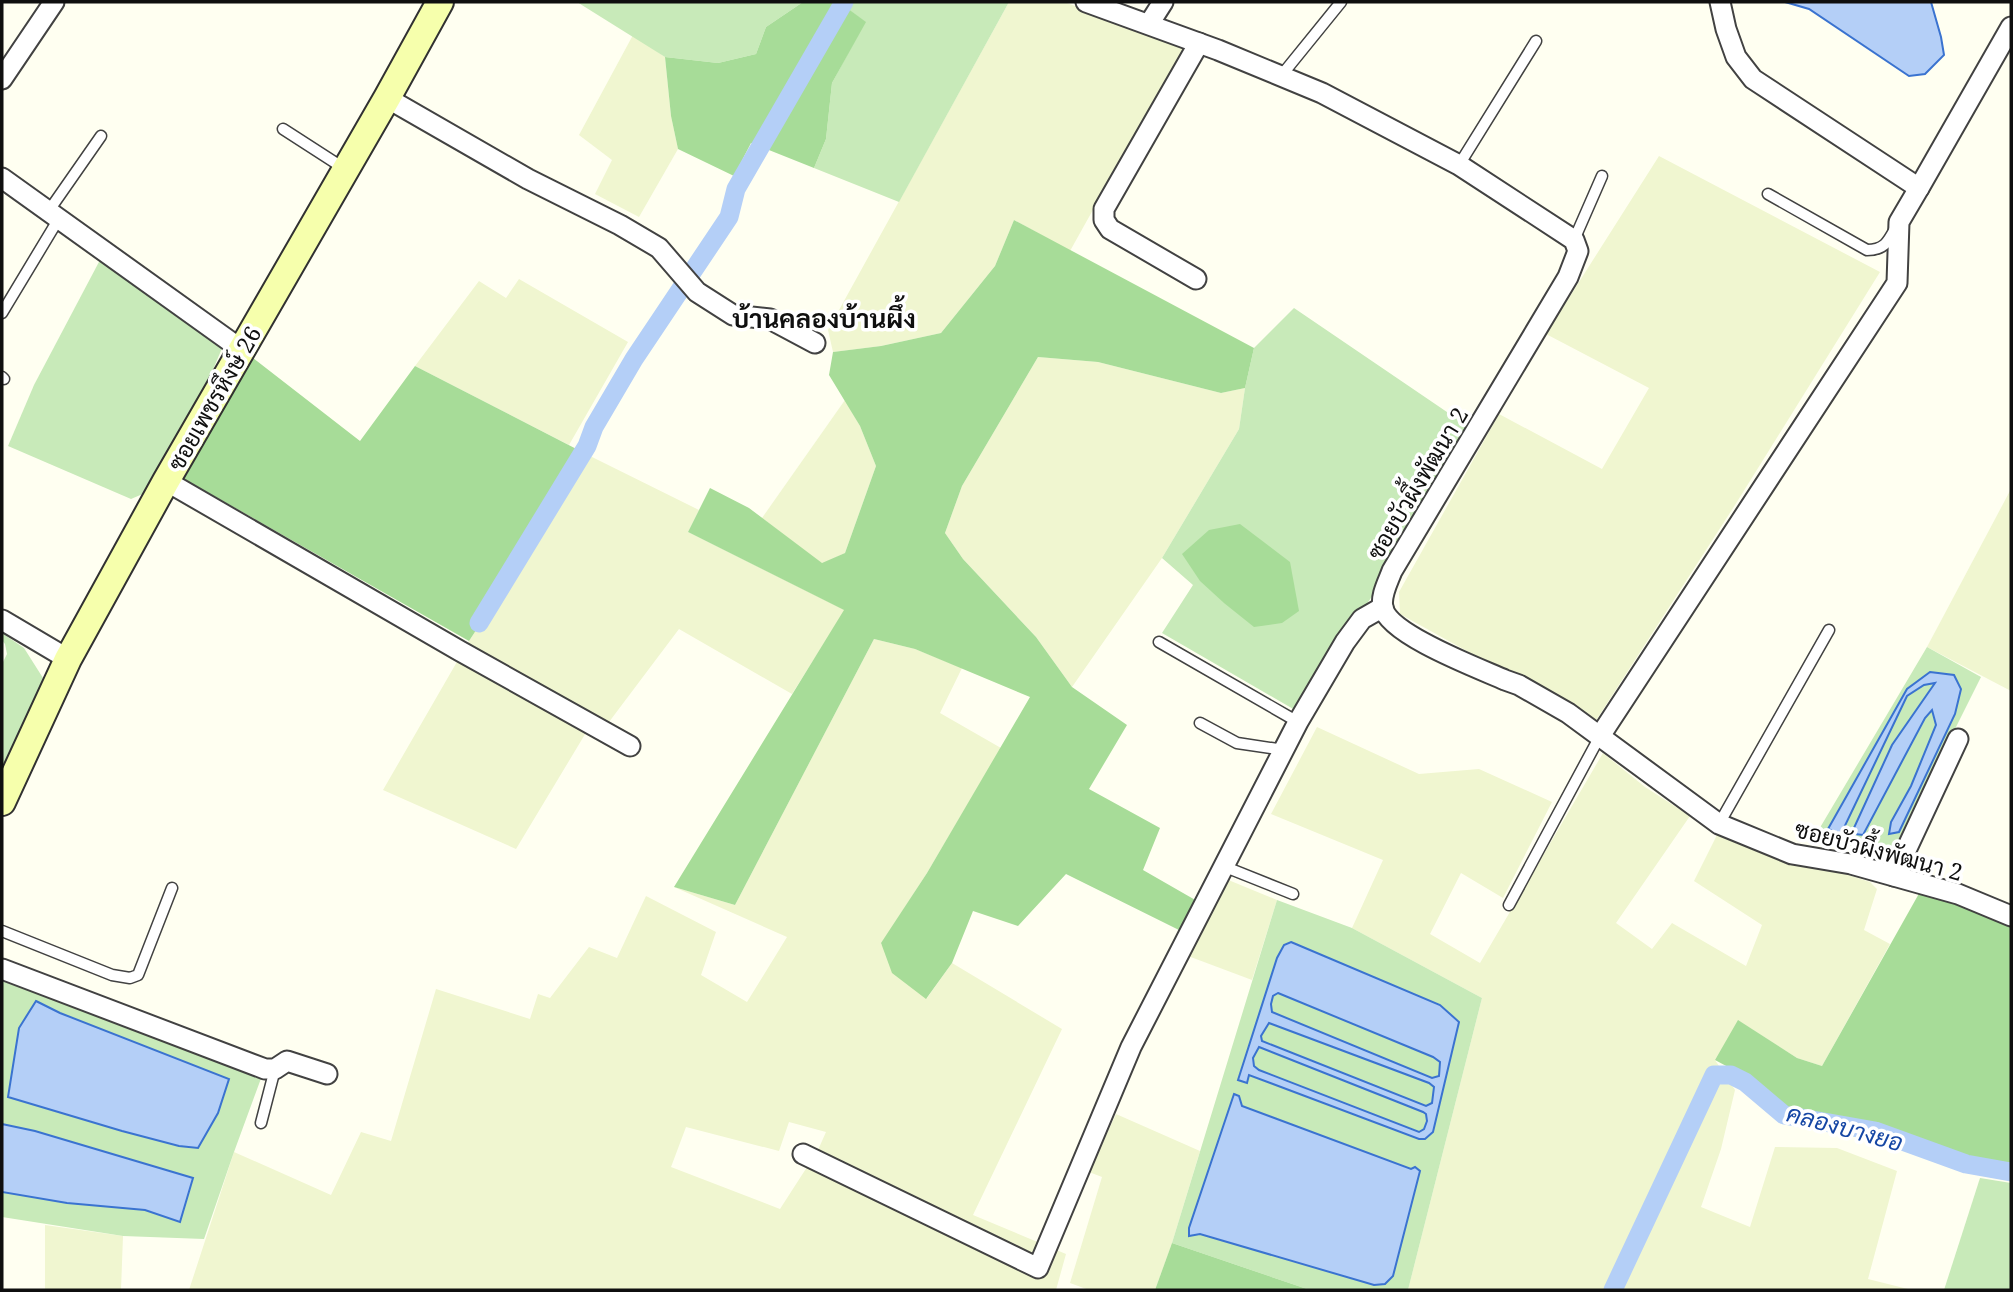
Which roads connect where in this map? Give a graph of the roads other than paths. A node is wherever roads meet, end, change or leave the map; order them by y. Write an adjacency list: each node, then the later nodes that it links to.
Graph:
1 (54, 2): 12 (street)
2 (440, 2): 13 (street, ซอยเพชรหึงษ์ 26)
3 (1086, 2): 7 (street)
4 (1163, 2): 7 (street)
5 (1341, 2): 11 (lane)
6 (1720, 2): 20 (street)
7 (1149, 24): 10 (street)
8 (2011, 27): 20 (street)
9 (1536, 41): 16 (lane)
10 (1199, 43): 11 (street); 25 (street)
11 (1281, 76): 16 (street)
12 (2, 79)
13 (387, 98): 17 (street, ซอยเพชรหึงษ์ 26); 27 (street)
14 (283, 129): 17 (lane)
15 (101, 136): 22 (lane)
16 (1459, 165): 24 (street)
17 (345, 169): 28 (street, ซอยเพชรหึงษ์ 26)
18 (1602, 176): 24 (lane)
19 (2, 178): 22 (street)
20 (1919, 188): 23 (street)
21 (1768, 194): 23 (lane)
22 (53, 216): 26 (lane); 28 (street)
23 (1899, 222): 37 (street)
24 (1574, 240): 30 (street, ซอยบัวผึ้งพัฒนา 2)
25 (1196, 279)
26 (2, 313)
27 (815, 343)
28 (242, 350): 29 (street, ซอยเพชรหึงษ์ 26)
29 (166, 481): 34 (street, ซอยเพชรหึงษ์ 26); 39 (street)
30 (1382, 607): 35 (street); 37 (street, ซอยบัวผึ้งพัฒนา 2)
31 (2, 620): 34 (street)
32 (1829, 631): 42 (lane)
33 (1159, 642): 35 (lane)
34 (68, 659): 41 (street, ซอยเพชรหึงษ์ 26)
35 (1298, 722): 40 (street)
36 (1200, 723): 40 (lane)
37 (1600, 736): 42 (street, ซอยบัวผึ้งพัฒนา 2); 47 (lane)
38 (1958, 739): 44 (street)
39 (629, 746)
40 (1284, 750): 43 (street)
41 (2, 802)
42 (1719, 824): 44 (street, ซอยบัวผึ้งพัฒนา 2)
43 (1223, 866): 46 (lane); 54 (street)
44 (1894, 876): 48 (street, ซอยบัวผึ้งพัฒนา 2)
45 (172, 888): 49 (lane)
46 (1293, 894)
47 (1509, 905)
48 (2011, 916)
49 (2, 931)
50 (2, 969): 51 (street)
51 (275, 1069): 52 (street); 53 (lane)
52 (327, 1074)
53 (261, 1123)
54 (803, 1154)

